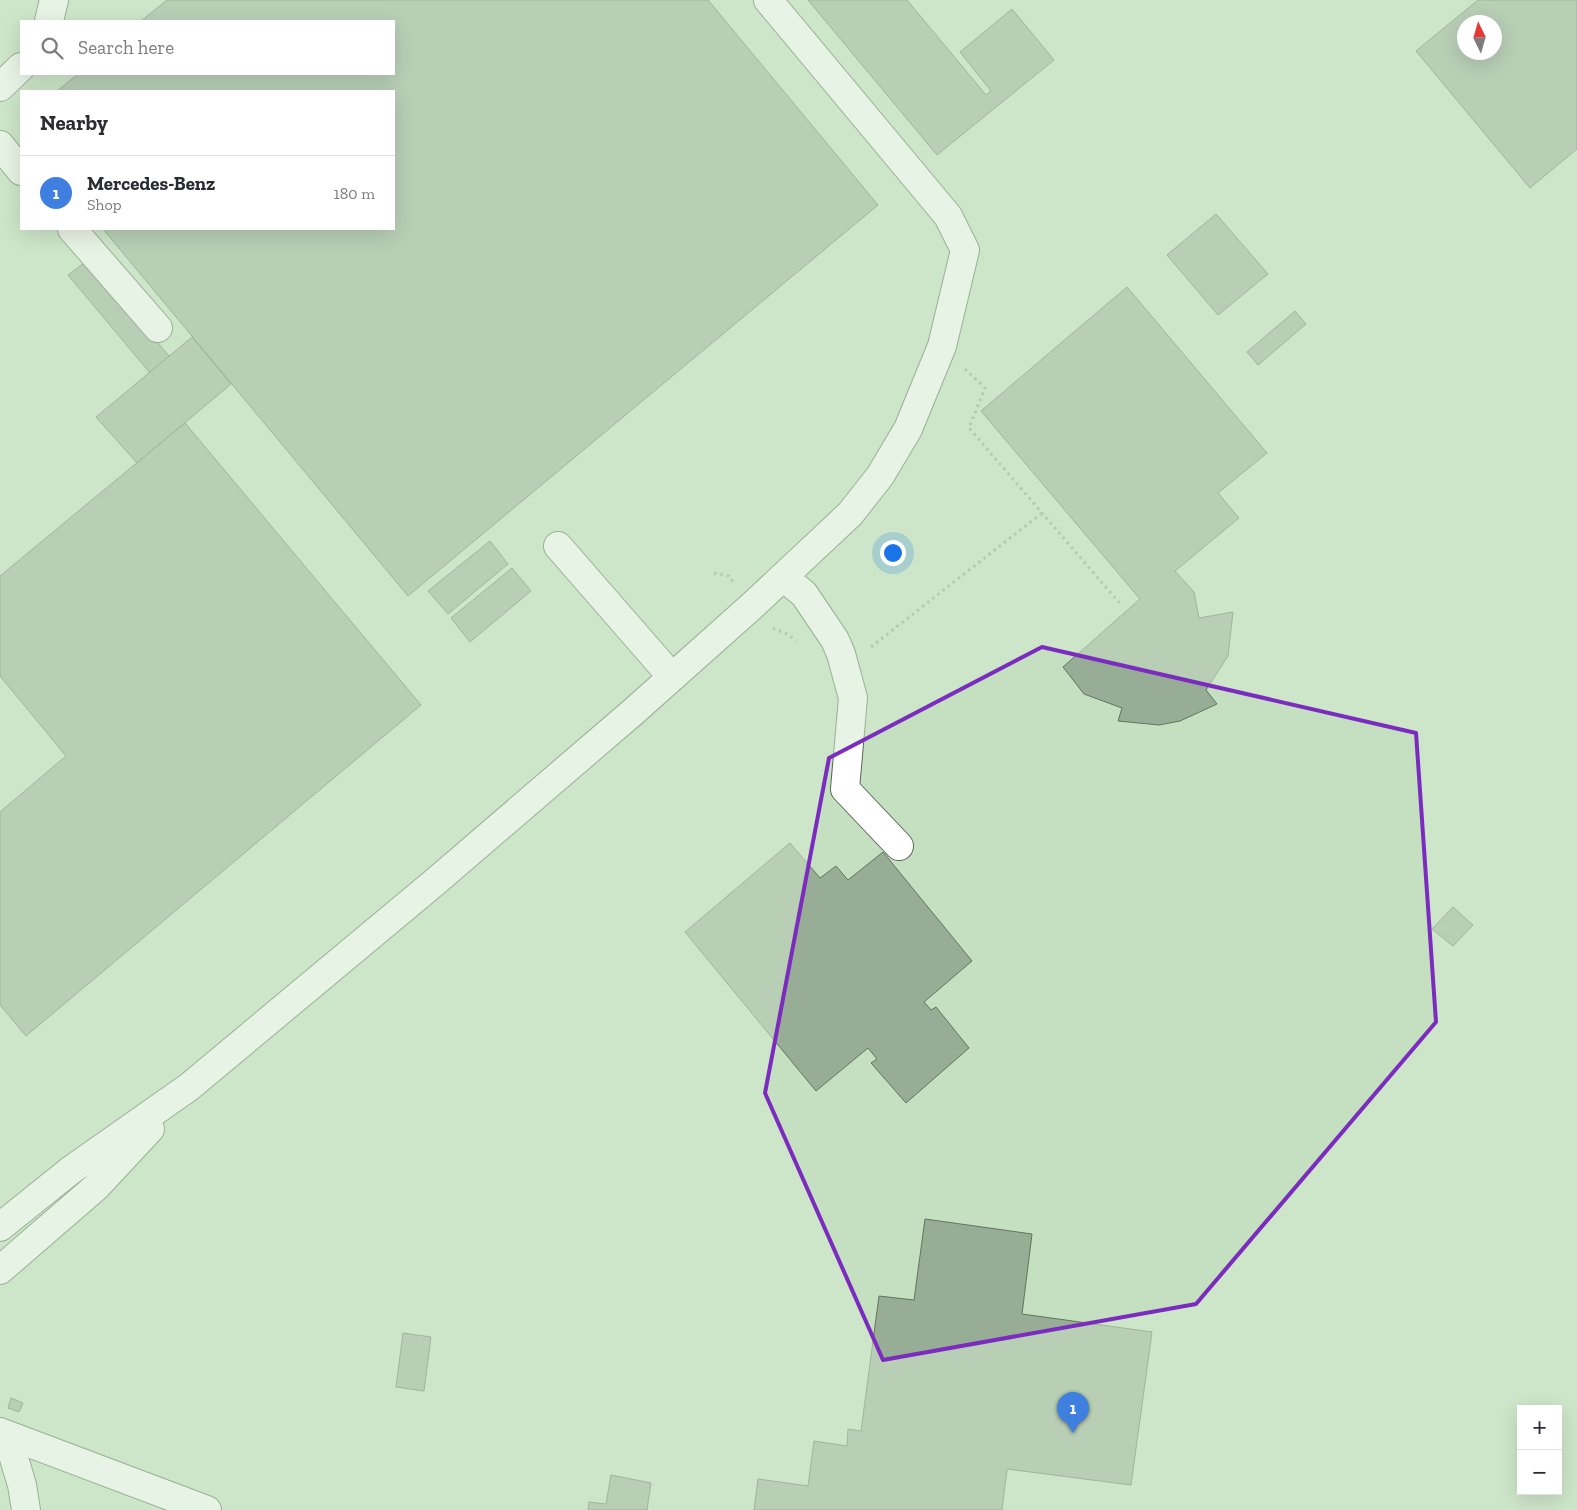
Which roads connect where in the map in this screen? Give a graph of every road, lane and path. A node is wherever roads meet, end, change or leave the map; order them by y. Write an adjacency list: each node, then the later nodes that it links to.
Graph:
1 (54, 0): 3 (main road)
2 (768, 0): 10 (main road)
3 (49, 20)
4 (20, 68): 5 (main road)
5 (0, 87)
6 (0, 145): 7 (main road)
7 (20, 170)
8 (73, 230): 9 (main road)
9 (158, 328)
10 (942, 346): 11 (path); 14 (main road)
11 (1042, 513): 16 (path); 18 (path)
12 (558, 546): 19 (main road)
13 (714, 572): 15 (path)
14 (783, 577): 15 (main road); 18 (main road)
15 (753, 605): 17 (path); 19 (main road)
16 (1122, 606)
17 (802, 646)
18 (844, 668): 20 (main road)
19 (672, 677): 21 (main road)
20 (899, 846)
21 (189, 1087): 22 (main road); 23 (main road)
22 (0, 1227)
23 (0, 1270)
24 (4, 1434): 25 (main road); 26 (main road)
25 (26, 1510)
26 (207, 1510)

